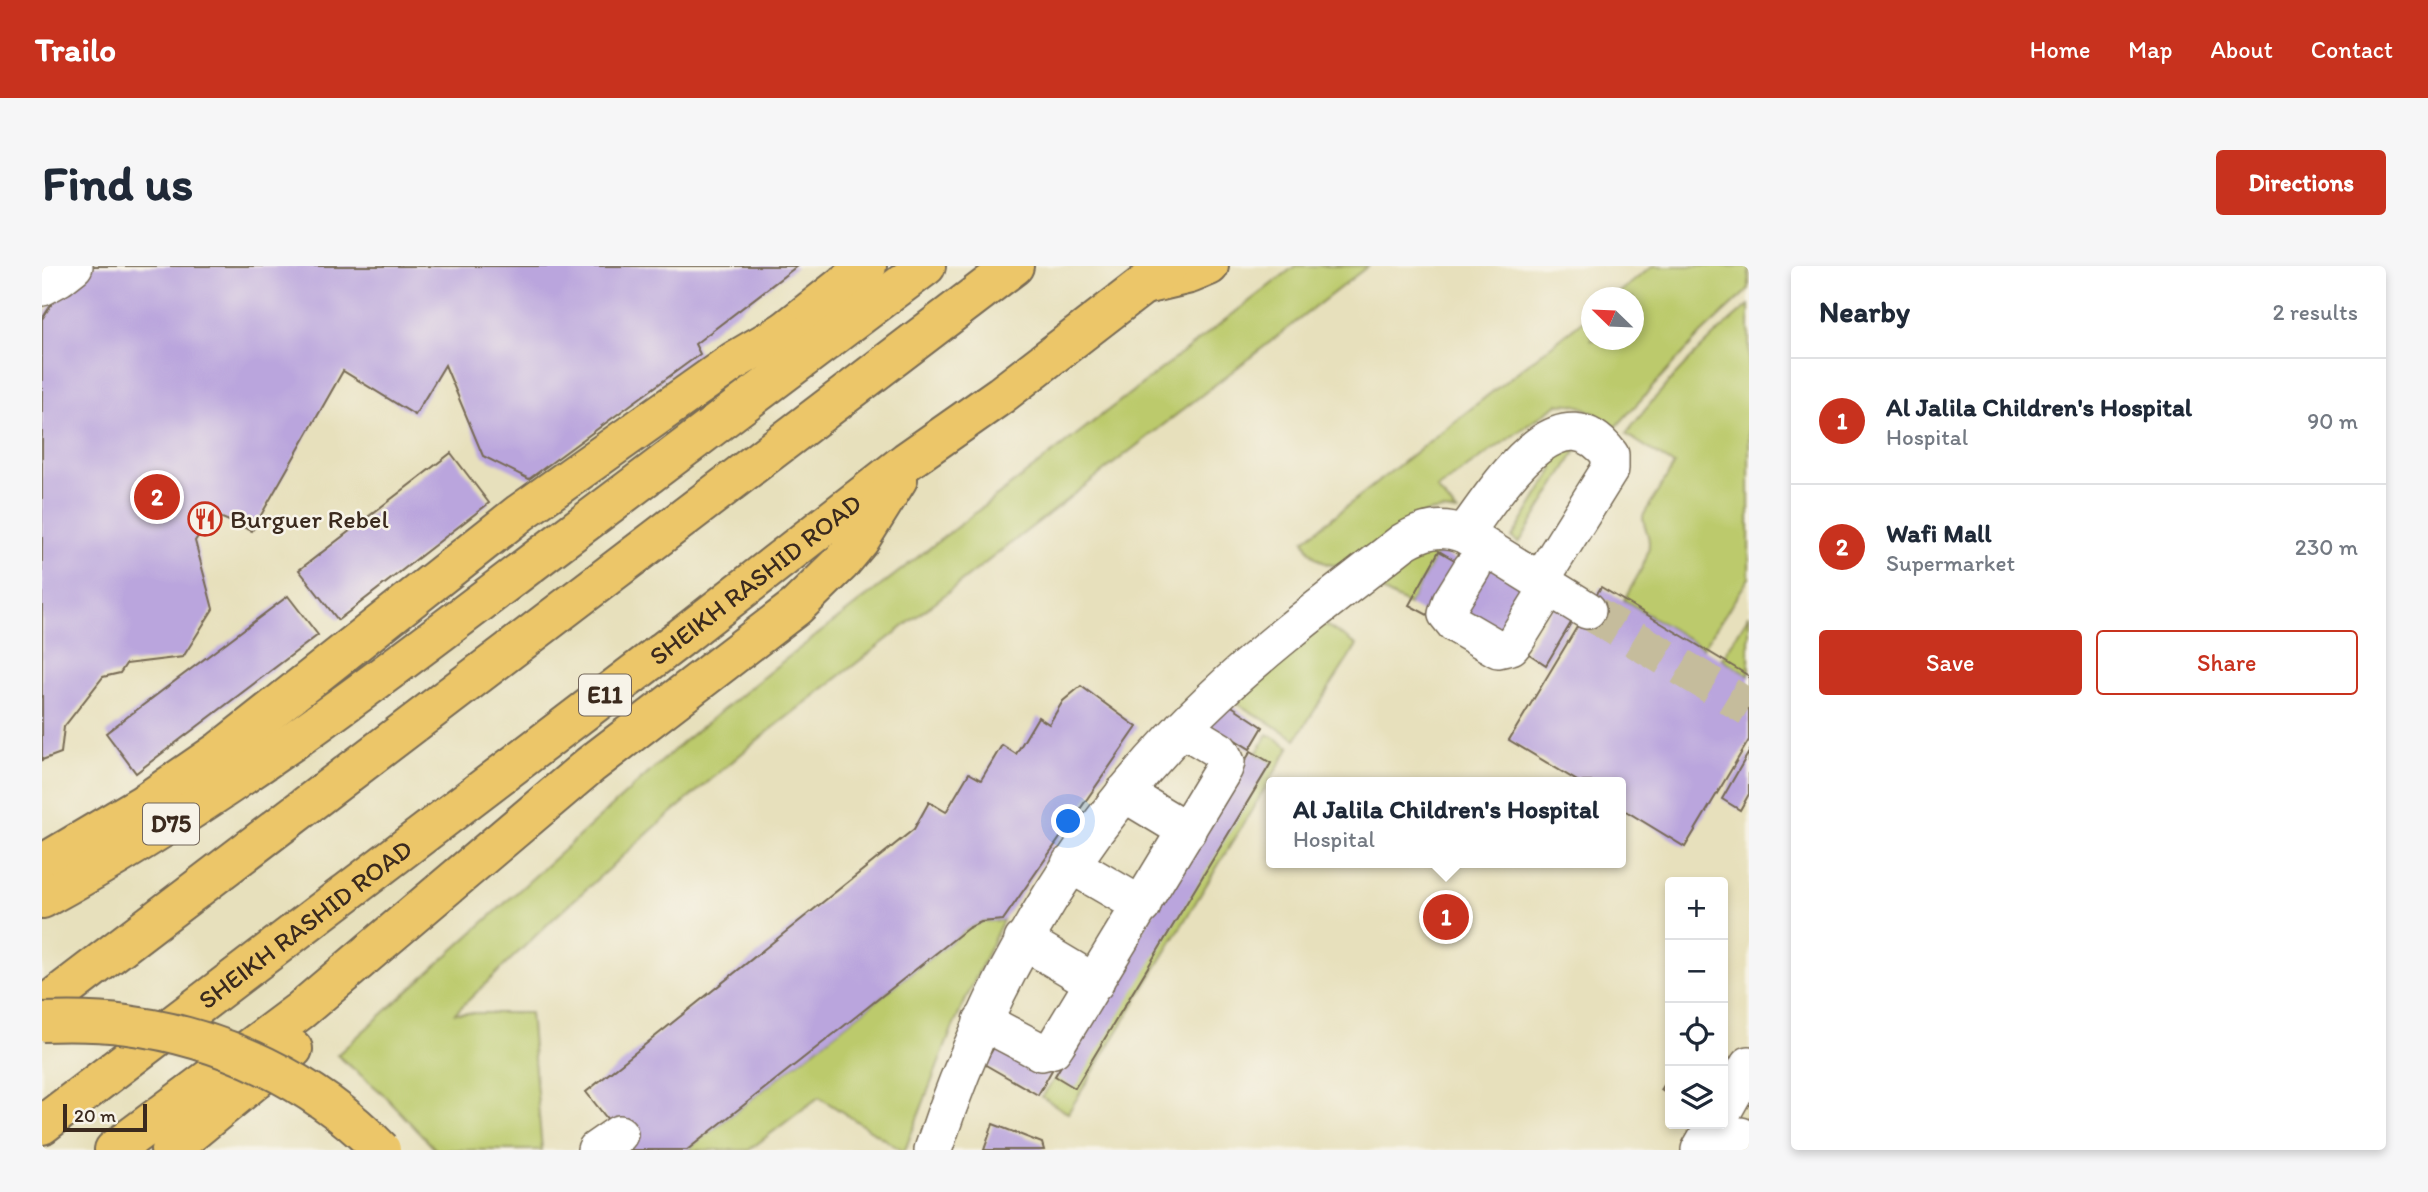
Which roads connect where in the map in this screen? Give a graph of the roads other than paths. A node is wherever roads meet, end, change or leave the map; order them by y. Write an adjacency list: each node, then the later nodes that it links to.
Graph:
1 (74, 266): 7 (street)
2 (867, 266): 8 (highway)
3 (926, 266): 14 (highway)
4 (1014, 266): 24 (highway)
5 (1209, 266): 6 (highway)
6 (1156, 276): 9 (highway, SHEIKH RASHID ROAD / E11)
7 (42, 287)
8 (785, 331): 14 (highway); 17 (highway)
9 (907, 461): 22 (highway); 28 (highway, SHEIKH RASHID ROAD / E11)
10 (1468, 551): 11 (street); 11 (street); 11 (street); 13 (street)
11 (1545, 584): 12 (street)
12 (1587, 610)
13 (1182, 728): 15 (street); 16 (street)
14 (295, 740): 19 (highway, D75)
15 (1124, 793): 16 (street); 18 (street)
16 (1187, 831): 20 (street)
17 (49, 858)
18 (1070, 864): 20 (street); 21 (street)
19 (42, 900)
20 (1142, 906): 23 (street)
21 (1023, 940): 23 (street); 26 (street)
22 (373, 951): 30 (highway); 31 (highway)
23 (1095, 983): 26 (street)
24 (42, 1007)
25 (42, 1021): 32 (highway, bridge)
26 (982, 1021): 33 (street)
27 (1749, 1065): 29 (street)
28 (42, 1125)
29 (1735, 1128): 34 (street)
30 (114, 1150)
31 (170, 1150)
32 (380, 1150)
33 (933, 1150)
34 (1700, 1150)

